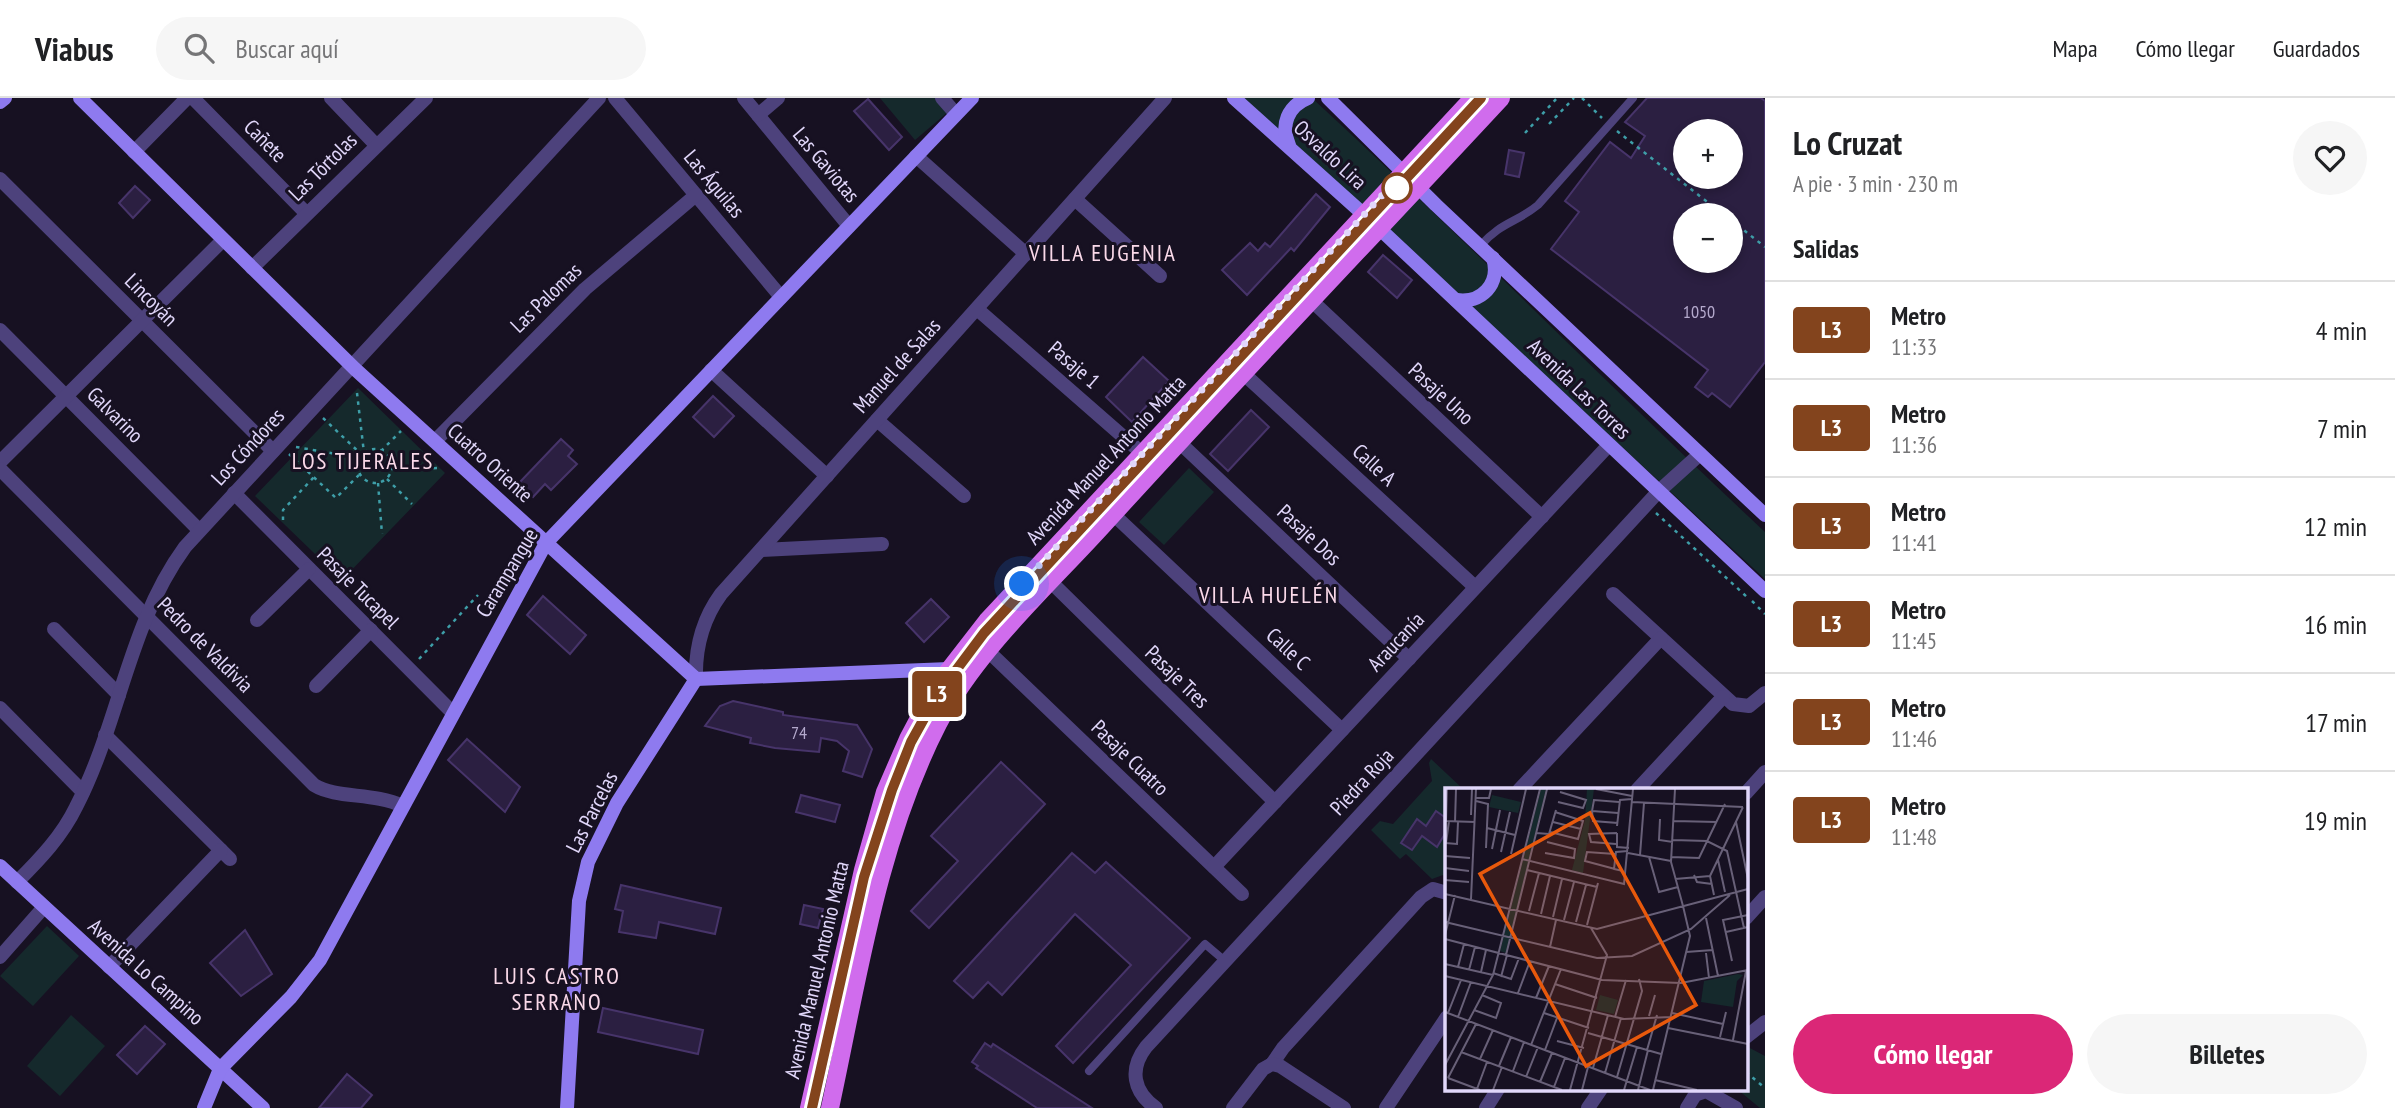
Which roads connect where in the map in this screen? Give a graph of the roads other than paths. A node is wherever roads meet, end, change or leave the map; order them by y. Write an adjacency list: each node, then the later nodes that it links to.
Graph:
1 (5, 98): 20 (street)
2 (80, 98): 25 (street, Cuatro Oriente)
3 (187, 98): 25 (street)
4 (193, 98): 32 (street, Cañete)
5 (331, 98): 23 (street)
6 (426, 98): 23 (street, Las Tórtolas)
7 (599, 98): 48 (street, Los Cóndores)
8 (615, 98): 30 (street, Las Águilas)
9 (744, 98): 22 (street, Las Gaviotas)
10 (778, 98): 22 (street)
11 (942, 98): 21 (street)
12 (972, 98): 21 (street, Carampangue)
13 (1165, 98): 31 (street, Manuel de Salas)
14 (1234, 98): 24 (street, Osvaldo Lira)
15 (1308, 98): 24 (street)
16 (1473, 98): 27 (main road, Avenida Manuel Antonio Matta)
17 (1501, 98): 29 (main road, Avenida Manuel Antonio Matta)
18 (1633, 98): 37 (lane)
19 (1328, 99): 27 (street, Osvaldo Lira)
20 (0, 102)
21 (956, 114): 26 (street, Carampangue)
22 (758, 115): 34 (street, Las Gaviotas)
23 (375, 144): 32 (street, Las Tórtolas)
24 (1289, 145): 33 (street, Osvaldo Lira)
25 (134, 152): 36 (street, Cuatro Oriente)
26 (916, 156): 34 (street, Carampangue); 38 (street)
27 (1403, 172): 29 (street, Osvaldo Lira); 33 (main road, Avenida Manuel Antonio Matta)
28 (0, 179): 46 (street, Lincoyán)
29 (1419, 188): 35 (main road, Avenida Manuel Antonio Matta); 37 (street, Avenida Las Torres)
30 (696, 195): 42 (street, Las Águilas); 53 (street, Las Palomas)
31 (1075, 199): 38 (street, Manuel de Salas); 41 (street)
32 (306, 213): 40 (street, Las Tórtolas)
33 (1365, 215): 35 (street, Avenida Las Torres); 57 (main road, Avenida Manuel Antonio Matta)
34 (849, 226): 42 (street, Carampangue)
35 (1381, 230): 43 (street, Avenida Las Torres); 44 (main road, Avenida Manuel Antonio Matta)
36 (223, 240): 40 (street, Cuatro Oriente); 46 (street)
37 (1480, 246): 39 (street, Avenida Las Torres)
38 (1026, 254): 45 (street, Manuel de Salas)
39 (1493, 258): 43 (street); 58 (street, Avenida Las Torres)
40 (252, 268): 48 (street, Cuatro Oriente)
41 (1160, 276)
42 (781, 297): 49 (street, Carampangue)
43 (1456, 300): 55 (street, Avenida Las Torres)
44 (1312, 301): 50 (main road, Avenida Manuel Antonio Matta); 67 (street, Pasaje Uno)
45 (977, 309): 52 (street, Manuel de Salas); 57 (street, Pasaje 1)
46 (142, 321): 51 (street); 56 (street, Lincoyán)
47 (0, 330): 51 (street, Galvarino)
48 (353, 368): 53 (street, Cuatro Oriente); 56 (street, Los Cóndores)
49 (711, 370): 61 (street); 69 (street, Carampangue)
50 (1244, 374): 54 (main road, Avenida Manuel Antonio Matta); 74 (street, Calle A)
51 (66, 396): 59 (street); 68 (street, Galvarino)
52 (877, 420): 61 (street, Manuel de Salas); 64 (street)
53 (435, 442): 69 (street, Cuatro Oriente)
54 (1179, 442): 65 (main road, Avenida Manuel Antonio Matta); 83 (street, Pasaje Dos)
55 (1608, 446): 62 (street, Avenida Las Torres); 67 (street, Araucanía)
56 (276, 448): 63 (street, Los Cóndores)
57 (1143, 454): 84 (main road, Avenida Manuel Antonio Matta)
58 (1700, 454): 62 (street, Piedra Roja); 66 (street, Avenida Las Torres)
59 (0, 463)
60 (0, 469): 77 (street, Pedro de Valdivia)
61 (827, 476): 71 (street, Manuel de Salas)
62 (1657, 492): 75 (street, Avenida Las Torres); 110 (street, Piedra Roja)
63 (234, 493): 68 (street, Los Cóndores); 72 (street, Pasaje Tucapel)
64 (964, 496)
65 (1113, 514): 73 (main road, Avenida Manuel Antonio Matta); 92 (street, Calle C)
66 (1765, 515)
67 (1542, 517): 74 (street, Araucanía)
68 (199, 530): 77 (street, Los Cóndores)
69 (546, 543): 85 (street, Cuatro Oriente); 91 (street, Carampangue)
70 (882, 544): 71 (street)
71 (761, 550): 85 (street, Manuel de Salas)
72 (309, 569): 78 (street); 80 (street, Pasaje Tucapel)
73 (1051, 583): 82 (main road, Avenida Manuel Antonio Matta); 99 (street, Pasaje Tres)
74 (1475, 587): 83 (street, Araucanía)
75 (1765, 591)
76 (1613, 594): 81 (street)
77 (146, 615): 88 (street, Los Cóndores); 100 (street, Pedro de Valdivia)
78 (257, 620)
79 (54, 629): 88 (street)
80 (371, 630): 86 (street); 91 (street, Pasaje Tucapel)
81 (1661, 638): 89 (street); 95 (street)
82 (983, 657): 84 (main road); 102 (street, Pasaje Cuatro); 124 (main road, Avenida Manuel Antonio Matta)
83 (1409, 659): 92 (street, Araucanía)
84 (948, 669): 85 (street); 123 (main road, Avenida Manuel Antonio Matta)
85 (696, 679): 122 (street, Las Parcelas)
86 (316, 686)
87 (1765, 693): 89 (street)
88 (119, 695): 93 (street, Los Cóndores)
89 (1723, 697): 96 (street)
90 (0, 708): 98 (street)
91 (453, 713): 100 (street, Carampangue)
92 (1342, 730): 99 (street, Araucanía)
93 (105, 735): 98 (street, Los Cóndores); 111 (street)
94 (1765, 772): 97 (street)
95 (1520, 788)
96 (1638, 788)
97 (1748, 791)
98 (83, 792): 103 (street, Los Cóndores)
99 (1275, 802): 102 (street, Araucanía)
100 (402, 806): 116 (street, Carampangue)
101 (0, 866): 103 (street, Avenida Lo Campino)
102 (1214, 867): 105 (street, Pasaje Cuatro)
103 (17, 882): 107 (street, Avenida Lo Campino)
104 (1445, 892): 115 (street)
105 (1242, 894)
106 (1765, 897): 108 (street)
107 (44, 907): 109 (street); 111 (street, Avenida Lo Campino)
108 (1748, 916)
109 (0, 957)
110 (1225, 961): 117 (lane); 125 (street, Piedra Roja)
111 (109, 967): 116 (street, Avenida Lo Campino)
112 (1445, 1020): 128 (street)
113 (1765, 1022): 114 (street)
114 (1748, 1035)
115 (1272, 1064): 126 (street); 127 (street)
116 (220, 1069): 120 (street, Carampangue); 121 (street, Avenida Lo Campino)
117 (1089, 1071)
118 (1497, 1090): 129 (street)
119 (1600, 1090): 130 (street)
120 (204, 1108)
121 (263, 1108)
122 (567, 1108)
123 (809, 1108)
124 (830, 1108)
125 (1156, 1108)
126 (1233, 1108)
127 (1344, 1108)
128 (1386, 1108)
129 (1486, 1108)
130 (1588, 1108)
131 (1687, 1108): 132 (street)
132 (1735, 1108)

